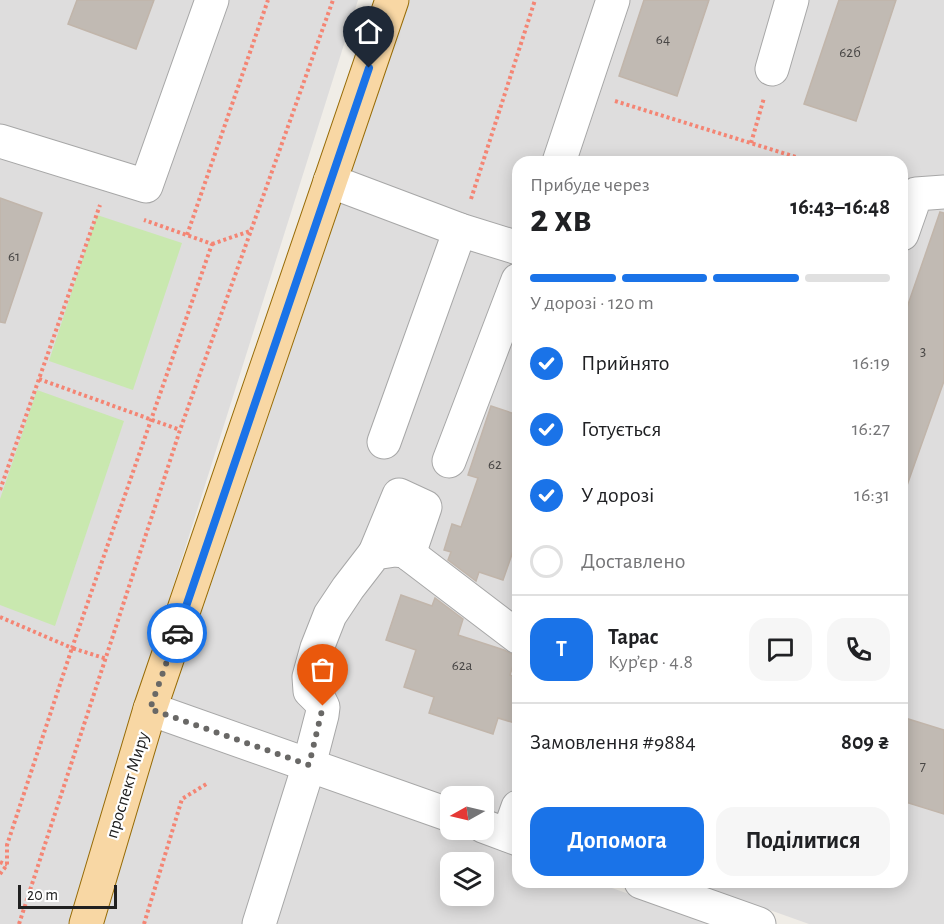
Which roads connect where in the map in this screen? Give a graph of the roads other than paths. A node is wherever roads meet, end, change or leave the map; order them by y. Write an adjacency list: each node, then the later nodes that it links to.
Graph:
1 (212, 0): 6 (street)
2 (392, 0): 8 (main road, проспект Миру)
3 (613, 0): 7 (street)
4 (792, 0): 5 (street)
5 (772, 69)
6 (0, 141)
7 (561, 156)
8 (330, 182): 11 (street); 19 (main road, проспект Миру)
9 (944, 192): 10 (street)
10 (908, 217)
11 (460, 230): 12 (street); 14 (street)
12 (512, 246)
13 (512, 296): 15 (street)
14 (384, 442)
15 (449, 461)
16 (375, 554): 17 (street); 17 (street); 20 (street)
17 (409, 554): 18 (street)
18 (512, 633)
19 (150, 709): 20 (street); 23 (main road, проспект Миру)
20 (309, 765): 21 (street); 24 (street)
21 (440, 811)
22 (664, 888): 25 (street)
23 (86, 924)
24 (259, 924)
25 (759, 924)

